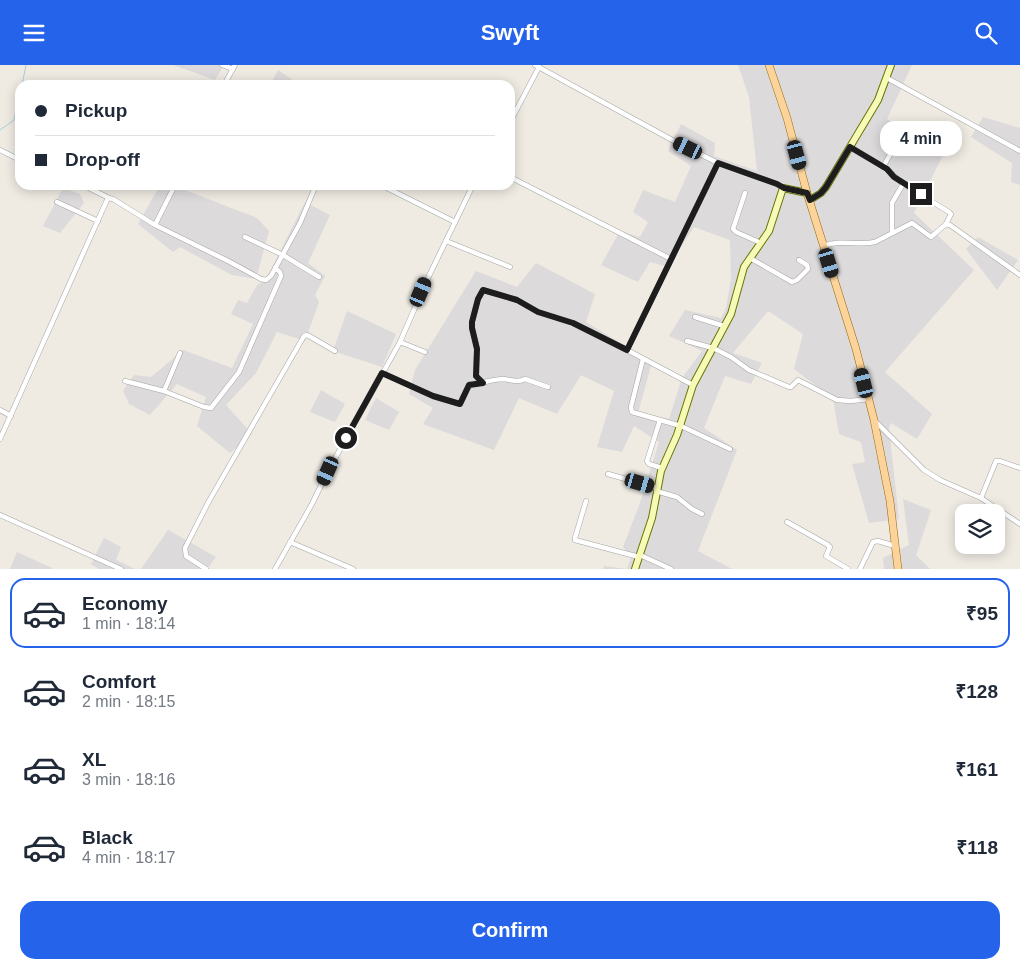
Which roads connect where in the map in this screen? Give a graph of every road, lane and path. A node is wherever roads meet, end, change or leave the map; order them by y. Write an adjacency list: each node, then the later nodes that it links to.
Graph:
1 (222, 65): 5 (street)
2 (769, 65): 25 (main road)
3 (891, 65): 6 (street)
4 (537, 66): 8 (street); 14 (street)
5 (234, 67): 7 (street)
6 (887, 78): 10 (street); 12 (street)
7 (227, 80)
8 (515, 112)
9 (900, 137): 15 (street)
10 (850, 147): 15 (street); 25 (street)
11 (0, 151): 13 (street)
12 (1020, 151)
13 (15, 158)
14 (718, 163): 18 (street); 39 (street)
15 (883, 167): 17 (street)
16 (515, 180): 39 (street)
17 (904, 184): 30 (street); 32 (street)
18 (784, 188): 25 (street); 35 (street)
19 (93, 190): 26 (street)
20 (172, 190): 31 (street)
21 (314, 190): 37 (street)
22 (391, 190): 29 (street)
23 (471, 190): 29 (street)
24 (745, 193): 35 (street)
25 (808, 196): 36 (main road)
26 (109, 198): 28 (street); 31 (street)
27 (57, 202): 28 (street)
28 (98, 221): 63 (street)
29 (455, 222): 34 (street)
30 (946, 223): 32 (street); 43 (street)
31 (155, 225): 42 (street)
32 (892, 232): 36 (street)
33 (245, 237): 37 (street)
34 (446, 241): 41 (street); 48 (street)
35 (761, 243): 38 (street)
36 (824, 246): 61 (main road)
37 (283, 255): 42 (street); 44 (street)
38 (749, 257): 40 (street); 46 (street)
39 (671, 259): 50 (street)
40 (799, 260)
41 (510, 267)
42 (275, 268): 60 (street)
43 (1020, 275)
44 (320, 277)
45 (695, 317): 46 (street)
46 (724, 326): 49 (street)
47 (687, 341): 49 (street)
48 (400, 342): 52 (street); 55 (street)
49 (713, 348): 58 (street); 61 (street)
50 (627, 350): 54 (street); 57 (street)
51 (335, 351): 83 (street)
52 (425, 352)
53 (180, 353): 60 (street)
54 (643, 359): 58 (street); 65 (street)
55 (382, 373): 57 (street); 79 (street)
56 (125, 381): 60 (street)
57 (483, 383): 59 (street)
58 (693, 385): 66 (street)
59 (548, 387)
60 (164, 391)
61 (868, 399): 64 (main road)
62 (0, 411): 63 (street)
63 (11, 416): 67 (street)
64 (874, 420): 73 (street); 80 (main road)
65 (660, 421): 66 (street); 69 (street)
66 (681, 426): 68 (street); 69 (street)
67 (0, 439)
68 (730, 449)
69 (662, 468): 72 (street)
70 (1020, 468): 73 (street)
71 (608, 474): 72 (street)
72 (657, 489): 75 (street); 81 (street)
73 (981, 499): 78 (street)
74 (586, 501): 81 (street)
75 (702, 514)
76 (0, 515): 82 (street)
77 (787, 522): 88 (street)
78 (1020, 524)
79 (290, 542): 84 (street); 85 (street)
80 (895, 546): 89 (street); 90 (main road)
81 (639, 556): 86 (street); 87 (street)
82 (121, 569)
83 (206, 569)
84 (275, 569)
85 (353, 569)
86 (635, 569)
87 (671, 569)
88 (848, 569)
89 (860, 569)
90 (898, 569)

